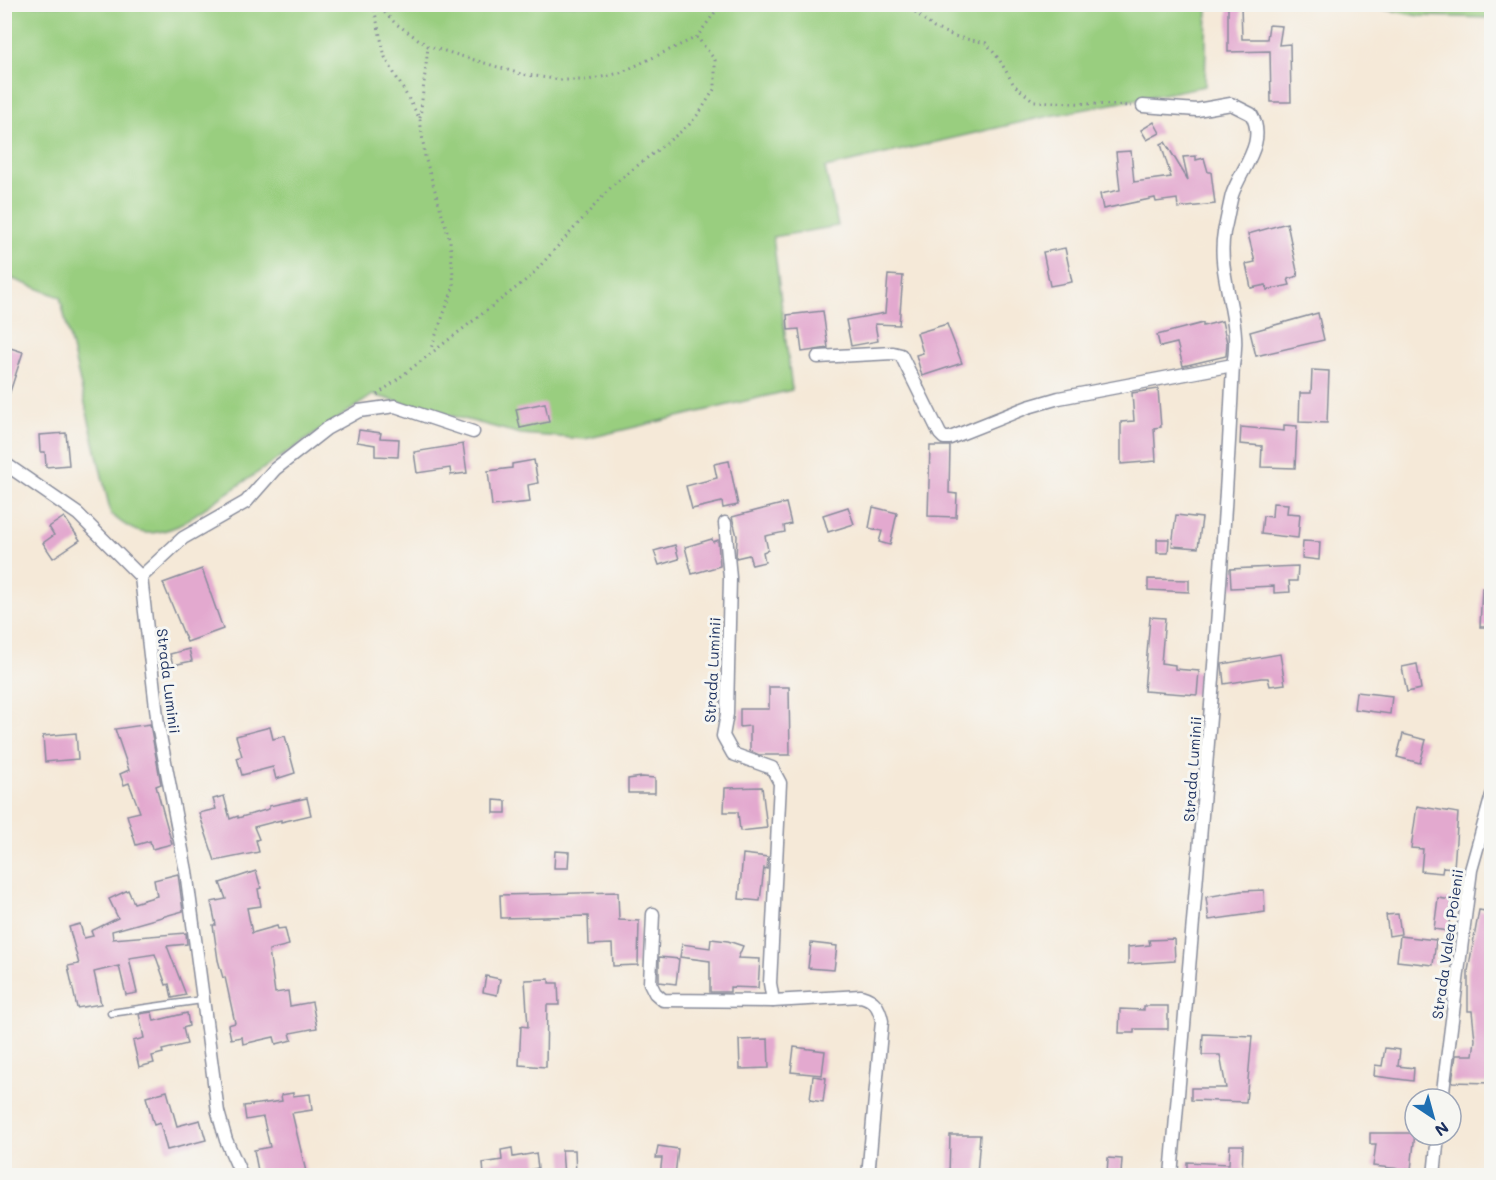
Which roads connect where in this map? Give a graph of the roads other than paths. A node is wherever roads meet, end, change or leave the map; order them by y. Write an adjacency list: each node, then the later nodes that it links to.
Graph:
1 (1143, 106): 3 (street, Strada Luminii)
2 (818, 357): 3 (street)
3 (1233, 365): 17 (street, Strada Luminii)
4 (473, 432): 7 (street)
5 (4, 463): 7 (street)
6 (725, 523): 11 (street, Strada Luminii)
7 (141, 577): 10 (street, Strada Luminii)
8 (1491, 795): 13 (street, Strada Valea Poienii)
9 (653, 914): 11 (street)
10 (202, 1000): 12 (lane); 15 (street, Strada Luminii)
11 (773, 1001): 16 (street)
12 (111, 1013)
13 (1444, 1087)
14 (1437, 1147): 18 (street)
15 (242, 1176)
16 (868, 1176)
17 (1171, 1176)
18 (1434, 1176)

